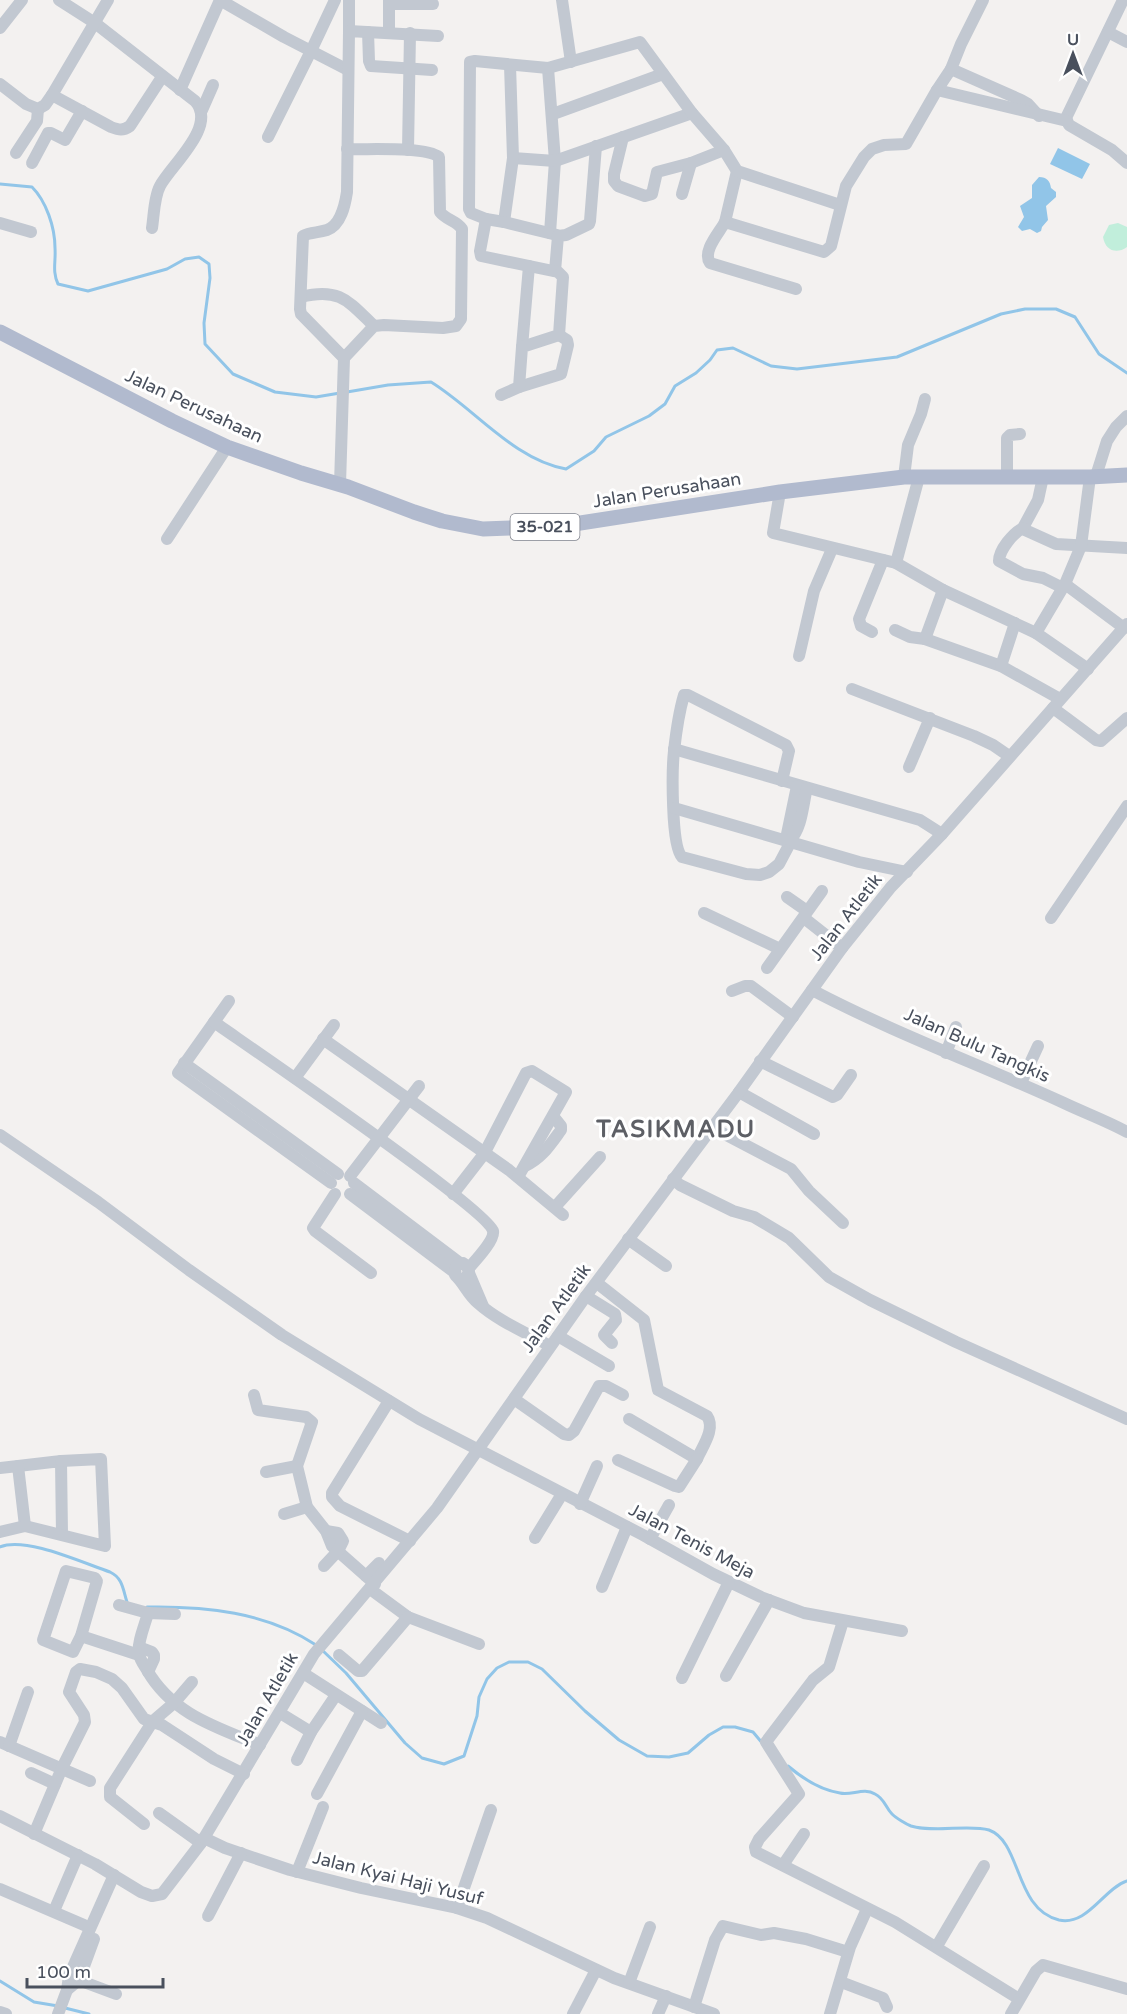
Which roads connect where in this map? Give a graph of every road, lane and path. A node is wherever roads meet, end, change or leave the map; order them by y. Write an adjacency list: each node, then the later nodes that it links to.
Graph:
1 (22, 0): 13 (street)
2 (59, 0): 12 (street)
3 (108, 0): 12 (street)
4 (220, 0): 21 (street); 34 (street)
5 (335, 0): 21 (street)
6 (349, 0): 14 (street)
7 (562, 0): 22 (street)
8 (983, 0): 26 (street)
9 (1123, 0): 16 (street)
10 (389, 2): 11 (street); 17 (street)
11 (433, 4)
12 (95, 23): 31 (street); 36 (street)
13 (0, 28)
14 (349, 31): 15 (street); 27 (street)
15 (368, 32): 17 (street); 25 (street)
16 (1108, 32): 20 (street); 44 (street)
17 (389, 33): 18 (street)
18 (410, 33): 19 (street); 25 (street)
19 (438, 36)
20 (1127, 42)
21 (311, 51): 27 (street); 46 (street)
22 (571, 62): 24 (street); 29 (street)
23 (510, 65): 24 (street); 52 (street); 60 (street)
24 (548, 68): 42 (street)
25 (409, 69): 28 (street); 49 (street)
26 (951, 69): 30 (street); 35 (street)
27 (348, 70): 48 (street)
28 (432, 70)
29 (663, 74): 41 (street); 42 (street)
30 (967, 75): 37 (street); 43 (street)
31 (162, 77): 34 (street); 40 (street)
32 (0, 84): 38 (street)
33 (213, 85): 39 (street)
34 (180, 90): 39 (street)
35 (937, 90): 37 (street); 59 (street)
36 (52, 95): 38 (street); 40 (street)
37 (956, 95): 43 (street)
38 (38, 109): 51 (street)
39 (202, 110): 64 (street)
40 (82, 111): 54 (street)
41 (692, 113): 45 (street); 50 (street)
42 (553, 114): 53 (street)
43 (1039, 116): 44 (street)
44 (1067, 122): 56 (street)
45 (623, 136): 47 (street); 55 (street)
46 (268, 137)
47 (596, 146): 53 (street); 66 (street)
48 (347, 149): 49 (street); 70 (street)
49 (408, 150): 71 (street)
50 (724, 150): 55 (street); 57 (street)
51 (16, 153)
52 (513, 158): 53 (street); 61 (street)
53 (555, 161): 66 (street)
54 (32, 163)
55 (691, 163): 58 (street)
56 (1127, 163)
57 (736, 171): 59 (street); 62 (street)
58 (682, 194)
59 (840, 205): 62 (street)
60 (486, 219): 61 (street); 67 (street)
61 (504, 222): 66 (street)
62 (725, 222): 69 (street)
63 (0, 223): 65 (street)
64 (152, 228)
65 (31, 232)
66 (554, 234): 68 (street)
67 (529, 266): 68 (street); 74 (street)
68 (555, 271): 73 (street)
69 (796, 289)
70 (301, 297): 71 (street); 75 (street)
71 (374, 326): 75 (street)
72 (0, 332): 81 (main road, Jalan Perusahaan / 35-021)
73 (560, 335): 74 (street); 76 (street)
74 (522, 347): 76 (street)
75 (344, 358): 88 (street)
76 (519, 387): 77 (street)
77 (501, 395)
78 (925, 399): 84 (street)
79 (1126, 420): 83 (street)
80 (1020, 434): 86 (street)
81 (227, 447): 88 (main road, Jalan Perusahaan / 35-021); 91 (street)
82 (1127, 475): 83 (main road, Jalan Perusahaan / 35-021)
83 (1094, 476): 87 (main road, Jalan Perusahaan / 35-021); 92 (street)
84 (904, 477): 85 (main road, Jalan Perusahaan / 35-021); 89 (main road, Jalan Perusahaan / 35-021)
85 (919, 477): 86 (main road, Jalan Perusahaan / 35-021); 96 (street)
86 (1007, 477): 87 (main road, Jalan Perusahaan / 35-021)
87 (1043, 477): 90 (street)
88 (340, 484): 89 (main road, Jalan Perusahaan / 35-021)
89 (780, 492): 94 (street)
90 (1023, 528): 92 (street); 97 (street)
91 (167, 539)
92 (1081, 546): 93 (street); 97 (street)
93 (1127, 548)
94 (832, 549): 95 (street); 105 (street)
95 (883, 560): 96 (street); 102 (street)
96 (896, 563): 98 (street)
97 (1063, 585): 100 (street); 103 (street)
98 (943, 590): 99 (street); 104 (street)
99 (1015, 623): 103 (street); 106 (street)
100 (1125, 626): 107 (street, Jalan Atletik)
101 (895, 630): 104 (street)
102 (872, 632)
103 (1036, 633): 107 (street)
104 (925, 639): 106 (street)
105 (799, 656)
106 (1001, 666): 109 (street)
107 (1089, 669): 109 (street, Jalan Atletik)
108 (852, 689): 110 (street)
109 (1057, 704): 111 (street); 113 (street, Jalan Atletik)
110 (930, 718): 113 (street); 114 (street)
111 (1127, 718)
112 (674, 749): 115 (street); 115 (street); 118 (street)
113 (1009, 756): 119 (street, Jalan Atletik)
114 (909, 767)
115 (782, 781): 116 (street)
116 (802, 787): 119 (street); 120 (street)
117 (1127, 806): 126 (street)
118 (674, 808): 120 (street); 120 (street)
119 (942, 834): 121 (street, Jalan Atletik)
120 (789, 841): 121 (street)
121 (907, 872): 127 (street, Jalan Atletik)
122 (822, 891): 125 (street)
123 (787, 897): 125 (street)
124 (704, 914): 128 (street)
125 (806, 914): 127 (street); 128 (street)
126 (1050, 918)
127 (842, 948): 130 (street, Jalan Atletik)
128 (780, 950): 129 (street)
129 (767, 968)
130 (812, 990): 133 (street, Jalan Atletik); 139 (street, Jalan Bulu Tangkis)
131 (732, 991): 133 (street)
132 (229, 1000): 134 (street)
133 (793, 1017): 140 (street, Jalan Atletik)
134 (214, 1022): 142 (street); 156 (street)
135 (334, 1025): 137 (street)
136 (956, 1027): 139 (street)
137 (323, 1039): 142 (street); 146 (street)
138 (1038, 1046): 143 (street)
139 (946, 1053): 143 (street, Jalan Bulu Tangkis)
140 (760, 1061): 141 (street); 145 (street, Jalan Atletik)
141 (851, 1075)
142 (295, 1078): 151 (street)
143 (1021, 1083): 148 (street, Jalan Bulu Tangkis)
144 (419, 1086): 146 (street)
145 (739, 1092): 147 (street, Jalan Atletik); 149 (street)
146 (407, 1100): 151 (street); 152 (street)
147 (711, 1127): 155 (street, Jalan Atletik); 158 (street)
148 (1127, 1132)
149 (814, 1134)
150 (0, 1135): 171 (street, Jalan Tenis Meja)
151 (378, 1137): 156 (street); 157 (street)
152 (484, 1154): 154 (street); 154 (street); 157 (street)
153 (600, 1157): 154 (street)
154 (519, 1177)
155 (673, 1179): 159 (street, Jalan Atletik); 173 (street)
156 (343, 1184): 161 (street); 162 (street)
157 (453, 1194): 161 (street)
158 (843, 1223)
159 (628, 1239): 160 (street); 163 (street, Jalan Atletik)
160 (666, 1266)
161 (463, 1271): 165 (street)
162 (370, 1273)
163 (597, 1283): 164 (street, Jalan Atletik); 176 (street)
164 (586, 1296): 165 (street, Jalan Atletik); 166 (street)
165 (554, 1341): 167 (street); 170 (street, Jalan Atletik)
166 (612, 1342)
167 (609, 1366)
168 (254, 1395): 179 (street)
169 (623, 1395): 170 (street)
170 (514, 1399): 174 (street, Jalan Atletik)
171 (389, 1401): 174 (street, Jalan Tenis Meja); 195 (street)
172 (629, 1419): 176 (street)
173 (1127, 1419)
174 (478, 1450): 183 (street, Jalan Tenis Meja); 195 (street, Jalan Atletik)
175 (618, 1460): 176 (street)
176 (697, 1460)
177 (61, 1461): 178 (street); 192 (street); 192 (street)
178 (18, 1466): 181 (street); 188 (street)
179 (297, 1466): 182 (street); 186 (street)
180 (597, 1466): 184 (street)
181 (0, 1468)
182 (266, 1472)
183 (562, 1494): 184 (street, Jalan Tenis Meja); 193 (street)
184 (580, 1504): 189 (street, Jalan Tenis Meja)
185 (669, 1505): 194 (street)
186 (307, 1507): 187 (street); 196 (street)
187 (284, 1514)
188 (25, 1526): 191 (street); 192 (street)
189 (627, 1527): 194 (street, Jalan Tenis Meja); 201 (street)
190 (354, 1531): 196 (street)
191 (0, 1532)
192 (62, 1534)
193 (535, 1538)
194 (650, 1539): 199 (street, Jalan Tenis Meja)
195 (410, 1541): 200 (street, Jalan Atletik)
196 (340, 1546): 198 (street); 200 (street)
197 (378, 1563): 200 (street)
198 (324, 1566)
199 (729, 1582): 202 (street, Jalan Tenis Meja); 215 (street)
200 (370, 1583): 206 (street); 213 (street, Jalan Atletik)
201 (602, 1587)
202 (769, 1600): 207 (street, Jalan Tenis Meja); 214 (street)
203 (119, 1605): 204 (street)
204 (148, 1614): 205 (street); 211 (street)
205 (175, 1614)
206 (408, 1617): 210 (street); 212 (street)
207 (843, 1621): 208 (street, Jalan Tenis Meja); 244 (street)
208 (902, 1631)
209 (81, 1636): 209 (street); 211 (street)
210 (479, 1644)
211 (139, 1651): 219 (street)
212 (339, 1655)
213 (303, 1673): 218 (street); 221 (street, Jalan Atletik)
214 (726, 1677)
215 (682, 1678)
216 (192, 1682): 219 (street)
217 (28, 1692): 225 (street)
218 (336, 1695): 220 (street); 224 (street)
219 (174, 1703): 222 (street); 226 (street)
220 (362, 1711): 223 (street); 233 (street)
221 (280, 1713): 224 (street); 226 (street, Jalan Atletik)
222 (153, 1721): 228 (street); 230 (street); 238 (street)
223 (381, 1723)
224 (311, 1732): 227 (street)
225 (5, 1744): 228 (street)
226 (260, 1745): 230 (street, Jalan Atletik)
227 (297, 1760)
228 (62, 1768): 231 (street); 232 (street)
229 (31, 1773): 232 (street)
230 (243, 1774): 241 (street, Jalan Atletik)
231 (90, 1781)
232 (55, 1784): 239 (street)
233 (318, 1794)
234 (323, 1807): 246 (street)
235 (491, 1810): 249 (street)
236 (159, 1813): 241 (street, Jalan Kyai Haji Yusuf)
237 (0, 1816): 239 (street, Jalan Atletik)
238 (144, 1824)
239 (34, 1833): 243 (street, Jalan Atletik)
240 (804, 1834): 244 (street)
241 (203, 1840): 242 (street, Jalan Kyai Haji Yusuf); 247 (street, Jalan Atletik)
242 (241, 1853): 246 (street, Jalan Kyai Haji Yusuf); 252 (street)
243 (78, 1855): 247 (street, Jalan Atletik); 251 (street)
244 (783, 1865): 250 (street)
245 (984, 1866): 255 (street)
246 (297, 1872): 249 (street, Jalan Kyai Haji Yusuf)
247 (118, 1877): 258 (street)
248 (0, 1889): 251 (street)
249 (457, 1908): 257 (street, Jalan Kyai Haji Yusuf)
250 (867, 1909): 255 (street); 256 (street)
251 (54, 1911): 253 (street)
252 (208, 1916)
253 (84, 1925)
254 (650, 1927): 260 (street)
255 (937, 1946): 264 (street)
256 (848, 1952): 259 (street); 266 (street)
257 (596, 1970): 260 (street, Jalan Kyai Haji Yusuf); 270 (street)
258 (74, 1978): 262 (street); 265 (street)
259 (841, 1982): 267 (street); 273 (street)
260 (629, 1983): 263 (street, Jalan Kyai Haji Yusuf)
261 (1127, 1989): 264 (street)
262 (116, 1994)
263 (666, 1996): 266 (street, Jalan Kyai Haji Yusuf); 271 (street)
264 (1020, 1999): 274 (street)
265 (62, 2003)
266 (694, 2007): 272 (street, Jalan Kyai Haji Yusuf)
267 (887, 2007)
268 (0, 2012): 269 (street)
269 (6, 2014)
270 (573, 2014)
271 (658, 2014)
272 (714, 2014)
273 (830, 2014)
274 (1011, 2014)

